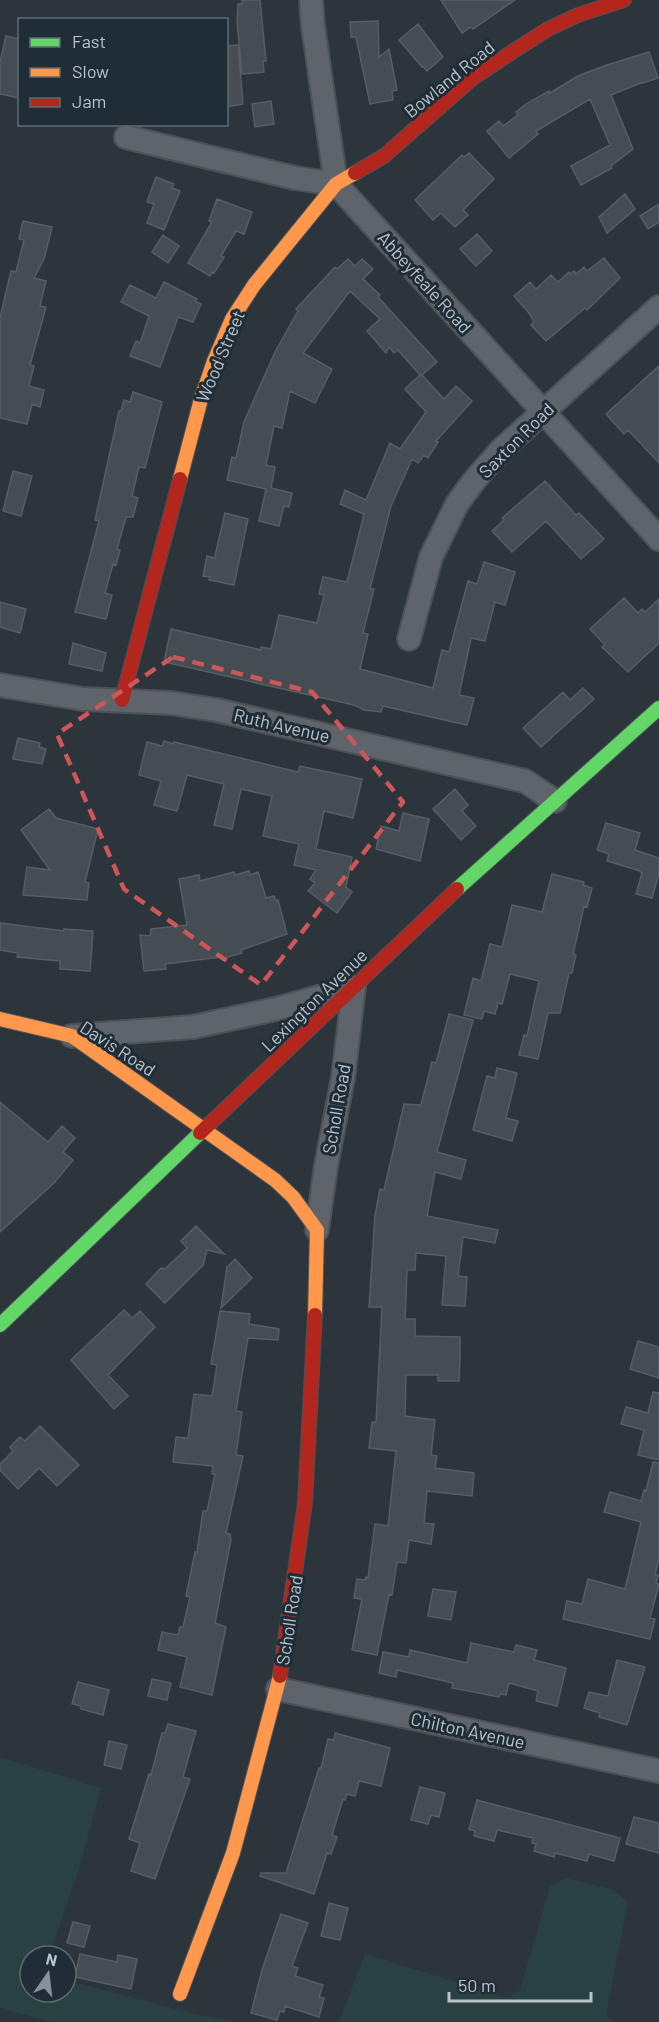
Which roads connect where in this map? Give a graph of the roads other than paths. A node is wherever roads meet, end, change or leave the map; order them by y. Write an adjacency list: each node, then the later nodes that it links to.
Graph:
1 (311, 0): 4 (street)
2 (624, 0): 4 (street, Bowland Road)
3 (126, 137): 4 (street)
4 (336, 184): 6 (street, Abbeyfeale Road); 10 (street, Wood Street)
5 (659, 307): 6 (street, Saxton Road)
6 (544, 412): 7 (street, Abbeyfeale Road); 8 (street, Saxton Road)
7 (659, 538)
8 (409, 639)
9 (0, 685): 10 (street, Ruth Avenue)
10 (123, 700): 12 (street, Ruth Avenue)
11 (659, 708): 12 (street, Lexington Avenue)
12 (555, 801): 13 (street, Lexington Avenue)
13 (354, 987): 15 (street); 16 (street, Lexington Avenue); 17 (street, Scholl Road)
14 (0, 1019): 15 (street, Davis Road)
15 (72, 1036): 16 (street, Davis Road)
16 (206, 1130): 17 (street); 18 (street, Lexington Avenue)
17 (317, 1230): 19 (street, Scholl Road)
18 (0, 1325)
19 (278, 1689): 20 (street, Chilton Avenue); 21 (street, Scholl Road)
20 (659, 1771)
21 (180, 1995)

